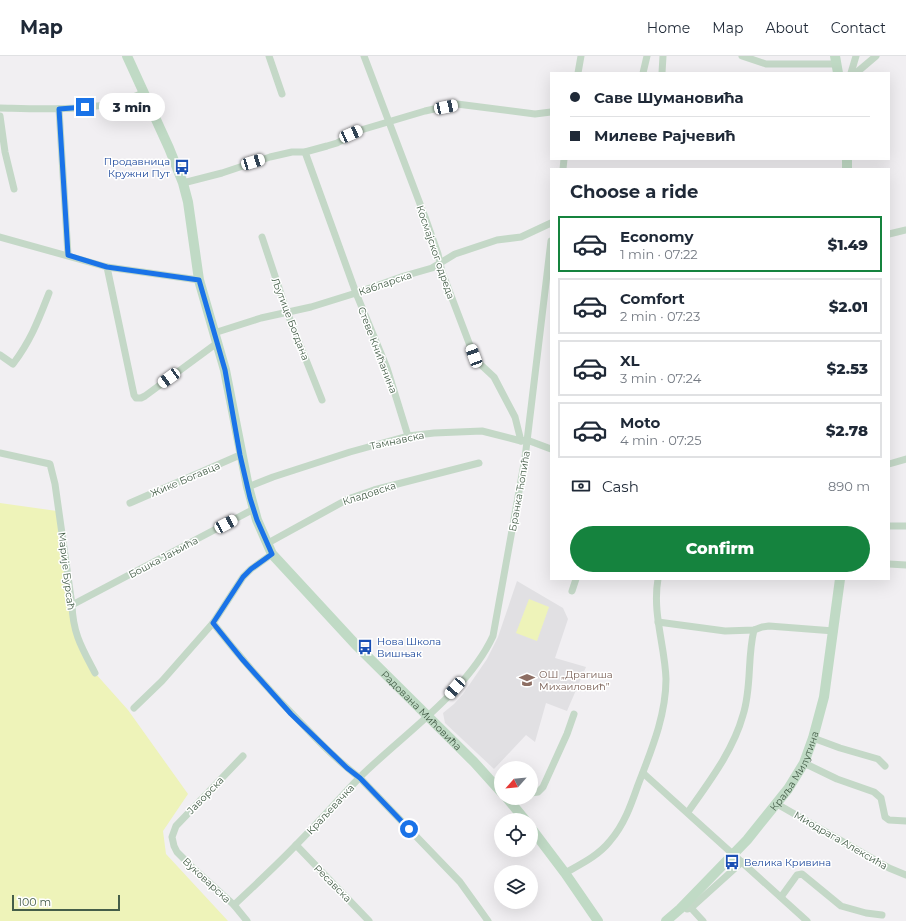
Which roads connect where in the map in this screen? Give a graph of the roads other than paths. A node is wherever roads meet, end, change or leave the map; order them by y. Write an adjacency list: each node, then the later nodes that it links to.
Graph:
1 (127, 56): 16 (street, Радована Мићовића)
2 (269, 56): 17 (street)
3 (364, 56): 22 (street, Космајског одреда)
4 (581, 56): 11 (street)
5 (647, 56): 12 (street)
6 (663, 56): 13 (street)
7 (742, 56): 10 (street)
8 (856, 56): 14 (street)
9 (876, 56): 15 (street)
10 (837, 64)
11 (578, 72)
12 (643, 72)
13 (662, 72)
14 (851, 72)
15 (857, 72)
16 (144, 92): 19 (street); 24 (street, Радована Мићовића)
17 (282, 94)
18 (0, 108): 19 (street)
19 (59, 109): 32 (street)
20 (550, 112): 22 (street)
21 (0, 116): 25 (street)
22 (388, 122): 23 (street); 33 (street, Космајског одреда)
23 (305, 152): 24 (street); 37 (street, Стеве Книћанина)
24 (183, 183): 35 (street, Радована Мићовића)
25 (14, 189)
26 (550, 223): 33 (street, Кабларска)
27 (906, 230): 28 (street)
28 (890, 234)
29 (0, 237): 32 (street)
30 (262, 237): 38 (street, Љутице Богдана)
31 (550, 248): 43 (street, Бранка Ћопића)
32 (68, 255): 34 (street)
33 (439, 263): 37 (street, Кабларска); 43 (street, Космајског одреда)
34 (107, 267): 35 (street); 39 (street, Кабларска)
35 (199, 280): 39 (street, Радована Мићовића)
36 (49, 293): 40 (street)
37 (356, 293): 38 (street, Кабларска); 42 (street, Стеве Книћанина)
38 (287, 312): 39 (street, Кабларска); 41 (street, Љутице Богдана)
39 (216, 338): 46 (street, Радована Мићовића)
40 (0, 355)
41 (322, 400)
42 (408, 436): 43 (street, Тамнавска); 50 (street, Тамнавска)
43 (524, 441): 44 (street, Тамнавска); 71 (street, Бранка Ћопића)
44 (550, 449)
45 (0, 453): 63 (street, Марије Бурсаћ)
46 (240, 455): 50 (street, Радована Мићовића); 51 (street, Жике Богавца)
47 (906, 459): 49 (street)
48 (479, 463): 55 (street, Кладовска)
49 (890, 464)
50 (248, 487): 52 (street, Радована Мићовића)
51 (130, 503)
52 (254, 509): 55 (street, Радована Мићовића); 63 (street, Бошка Јањића)
53 (890, 526): 54 (street)
54 (906, 526)
55 (268, 544): 56 (street, Радована Мићовића)
56 (272, 554): 65 (street); 71 (street, Радована Мићовића)
57 (890, 564): 58 (street)
58 (906, 565)
59 (576, 580): 62 (street)
60 (658, 580): 64 (street)
61 (840, 580): 67 (street, Краља Милутина)
62 (572, 591)
63 (72, 605): 68 (street, Марије Бурсаћ)
64 (658, 622): 66 (street); 76 (street)
65 (213, 623): 69 (street); 77 (street)
66 (754, 630): 67 (street); 82 (street)
67 (834, 631): 72 (street, Краља Милутина)
68 (95, 673)
69 (134, 708)
70 (574, 714): 79 (street)
71 (427, 715): 77 (street, Краљевачка); 78 (street, Радована Мићовића)
72 (813, 738): 74 (street, Краља Милутина); 75 (street)
73 (242, 756): 85 (street, Јаворска)
74 (804, 763): 80 (street, Краља Милутина); 84 (street)
75 (885, 766)
76 (643, 773): 82 (street); 90 (street)
77 (360, 778): 87 (street, Краљевачка); 99 (street)
78 (494, 785)
79 (538, 792)
80 (777, 804): 88 (street, Краља Милутина); 91 (street, Миодрага Алексића)
81 (513, 805): 83 (street)
82 (688, 812): 88 (street)
83 (519, 813)
84 (906, 821)
85 (172, 837): 93 (street, Вуковарска)
86 (538, 837): 90 (street)
87 (296, 846): 93 (street, Краљевачка); 98 (street, Ресавска)
88 (734, 854): 89 (street); 95 (street, Краља Милутина)
89 (742, 862): 92 (street); 94 (street)
90 (566, 873): 100 (street)
91 (906, 875)
92 (781, 897): 96 (street); 103 (street)
93 (234, 905): 97 (street, Вуковарска)
94 (691, 908): 95 (street); 102 (street)
95 (680, 910): 101 (street, Краља Милутина)
96 (882, 915)
97 (247, 921)
98 (369, 921)
99 (488, 921)
100 (598, 921)
101 (666, 921)
102 (703, 921)
103 (807, 921)

